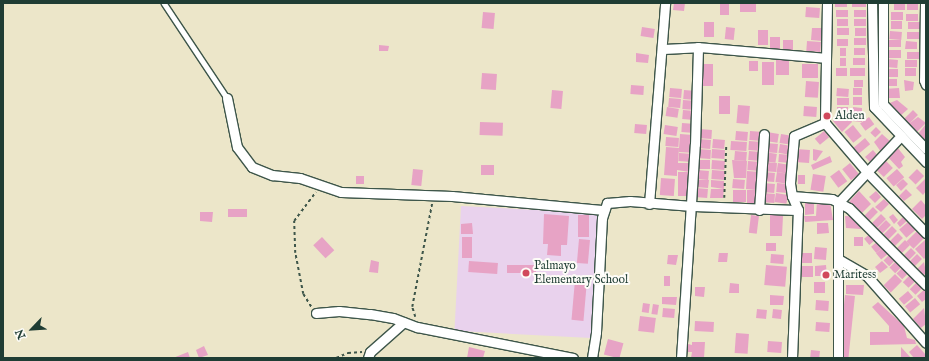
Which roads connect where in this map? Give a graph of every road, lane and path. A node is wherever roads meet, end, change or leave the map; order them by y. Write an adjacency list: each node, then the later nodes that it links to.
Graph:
1 (164, 3): 11 (lane)
2 (665, 3): 8 (street)
3 (827, 3): 9 (street)
4 (872, 3): 14 (street)
5 (883, 3): 15 (street)
6 (925, 3): 10 (street)
7 (698, 47): 8 (street); 9 (street); 25 (street)
8 (663, 49): 24 (street)
9 (826, 58): 12 (street)
10 (926, 85)
11 (227, 98): 20 (street)
12 (825, 123): 19 (street); 22 (street)
13 (764, 134): 28 (street)
14 (902, 136): 15 (street); 19 (street)
15 (914, 143): 17 (street); 18 (street)
16 (726, 144): 26 (path)
17 (926, 150)
18 (926, 162)
19 (867, 172): 23 (street); 30 (street)
20 (322, 183): 21 (street); 33 (path)
21 (434, 195): 27 (street); 35 (path)
22 (792, 196): 23 (street); 29 (street)
23 (838, 202): 31 (street); 32 (street)
24 (649, 204): 25 (street); 27 (street)
25 (692, 206): 26 (street); 41 (street)
26 (724, 208): 28 (street)
27 (604, 210): 40 (street)
28 (759, 210): 29 (street)
29 (798, 210): 42 (street)
30 (926, 233)
31 (838, 258): 36 (street); 43 (street)
32 (926, 286)
33 (316, 313): 34 (street)
34 (404, 322): 35 (street); 37 (street)
35 (417, 327): 39 (street)
36 (926, 343)
37 (369, 355): 38 (path)
38 (336, 358)
39 (573, 358)
40 (592, 358)
41 (681, 358)
42 (792, 358)
43 (838, 358)

